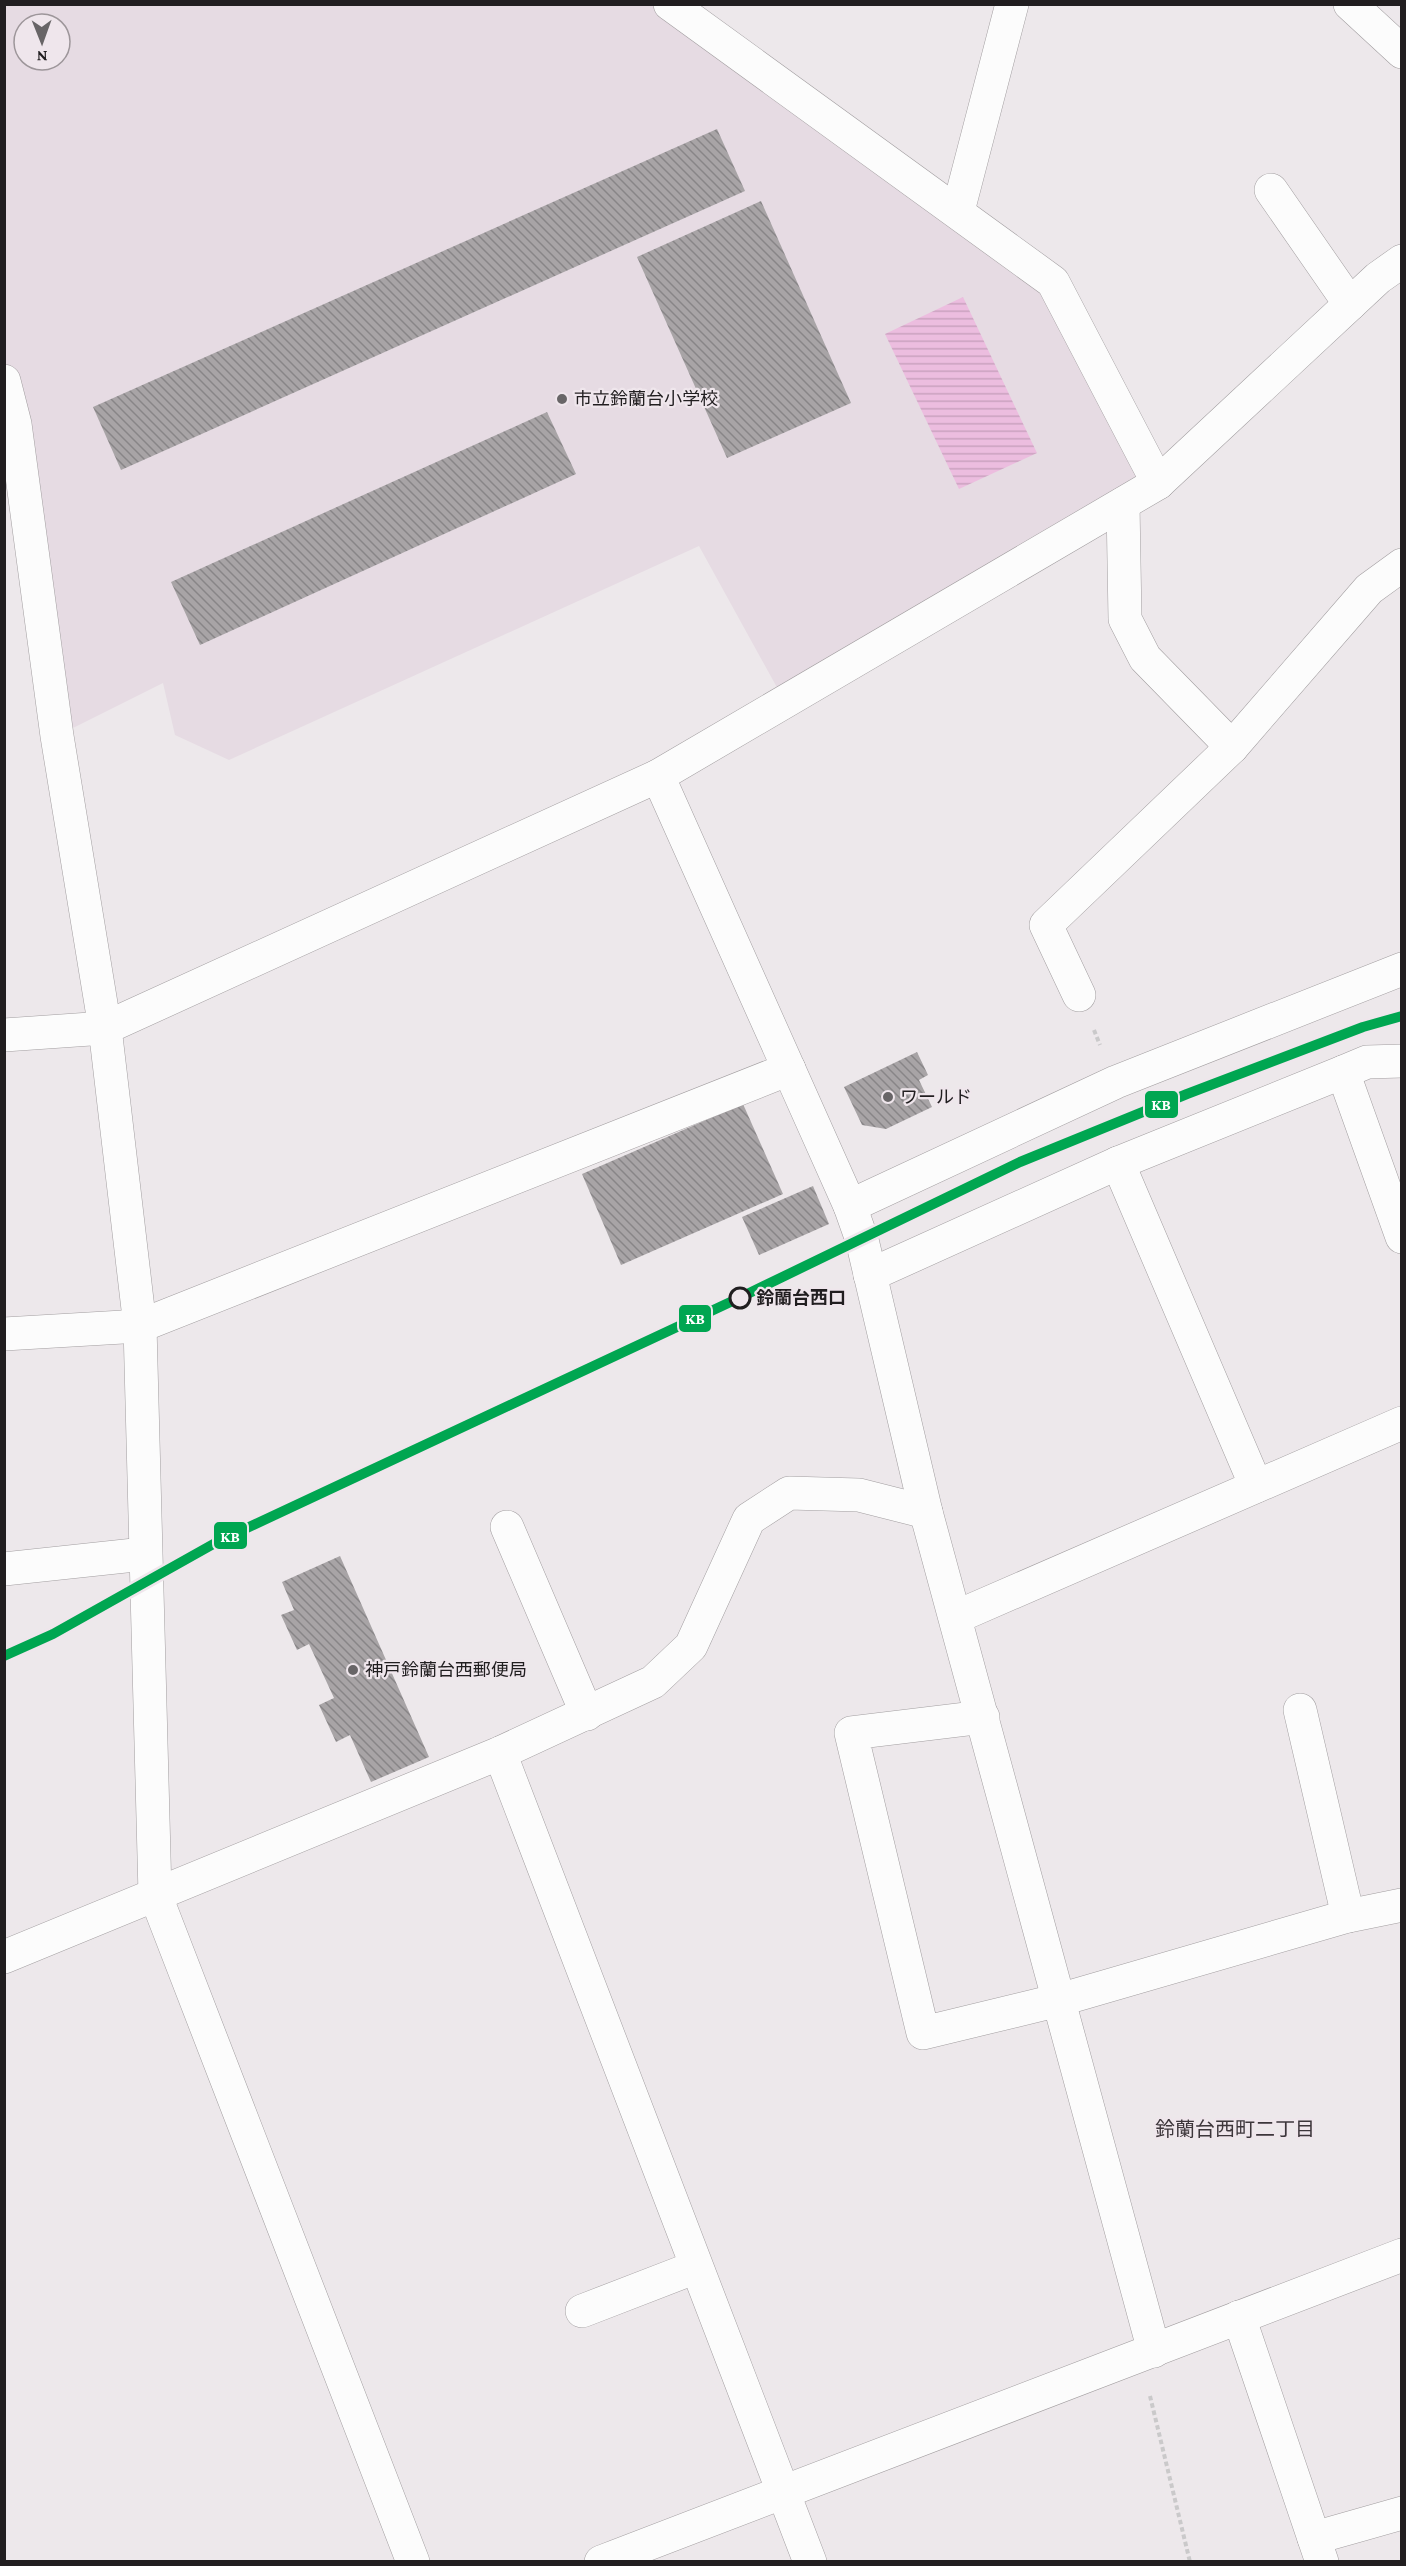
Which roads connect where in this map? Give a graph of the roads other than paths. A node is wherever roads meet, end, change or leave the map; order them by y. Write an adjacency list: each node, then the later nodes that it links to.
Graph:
1 (670, 4): 6 (street)
2 (1012, 4): 6 (street)
3 (1350, 4): 4 (street)
4 (1401, 52)
5 (1271, 190): 8 (street)
6 (958, 211): 10 (street)
7 (1401, 261): 8 (street)
8 (1350, 304): 10 (street)
9 (4, 381): 12 (street)
10 (1158, 483): 11 (street)
11 (1123, 504): 14 (street); 15 (street)
12 (17, 533): 18 (street)
13 (1401, 565): 14 (street)
14 (1232, 747): 17 (street)
15 (658, 776): 18 (street); 21 (street)
16 (1401, 969): 24 (street)
17 (1079, 995)
18 (105, 1028): 19 (street); 27 (street)
19 (4, 1035)
20 (1401, 1061): 22 (street)
21 (789, 1069): 24 (street); 27 (street)
22 (1343, 1072): 23 (street); 25 (street)
23 (1119, 1163): 26 (street); 30 (street)
24 (850, 1206): 26 (street)
25 (1401, 1237)
26 (870, 1275): 31 (street)
27 (140, 1326): 28 (street); 33 (street)
28 (4, 1334)
29 (1401, 1423): 30 (street)
30 (1256, 1486): 35 (street)
31 (926, 1512): 35 (street); 37 (street)
32 (507, 1527): 37 (street)
33 (144, 1554): 34 (street); 40 (street)
34 (4, 1569)
35 (956, 1617): 38 (street)
36 (1300, 1710): 42 (street)
37 (586, 1714): 39 (street)
38 (983, 1717): 44 (street); 44 (street)
39 (500, 1753): 40 (street); 46 (street)
40 (155, 1894): 43 (street); 53 (street)
41 (1401, 1905): 42 (street)
42 (1348, 1916): 44 (street)
43 (4, 1957)
44 (1059, 2000): 49 (street)
45 (1401, 2256): 48 (street)
46 (696, 2267): 47 (street); 50 (street)
47 (582, 2311)
48 (1239, 2317): 49 (street); 52 (street)
49 (1154, 2350): 50 (street)
50 (783, 2492): 54 (street); 55 (street)
51 (1401, 2513): 52 (street)
52 (1318, 2550)
53 (413, 2562)
54 (601, 2562)
55 (810, 2562)

